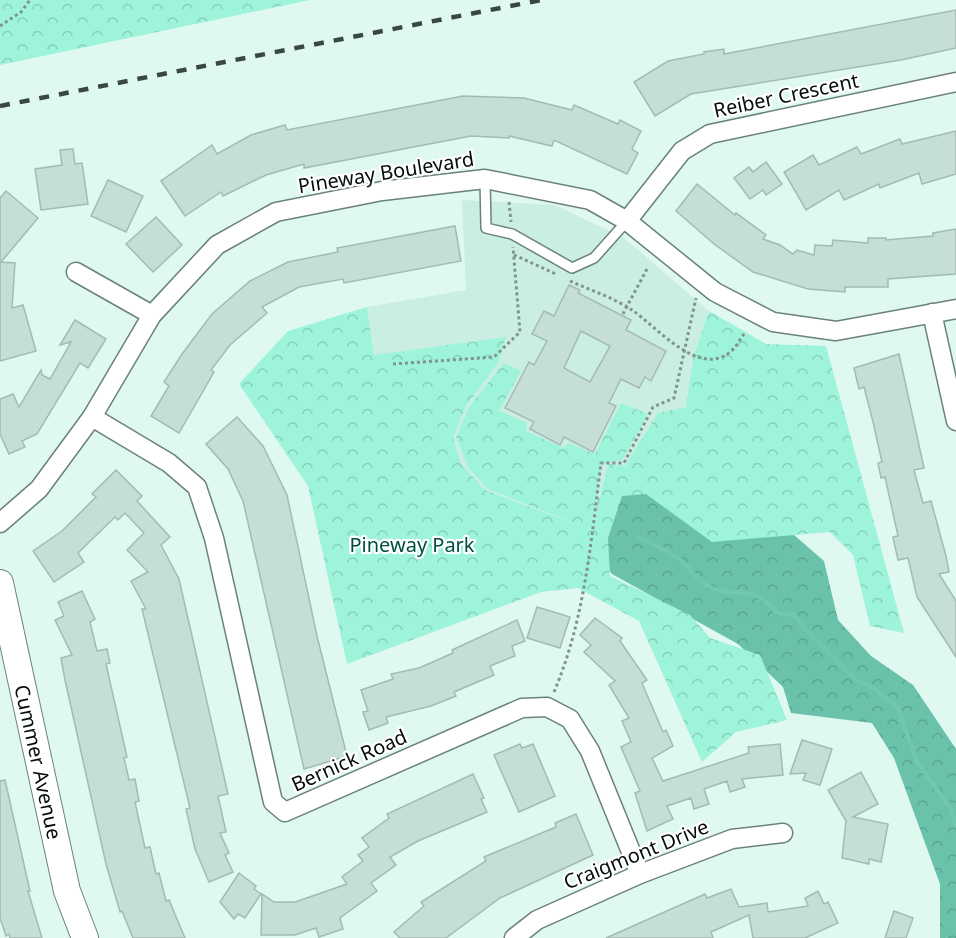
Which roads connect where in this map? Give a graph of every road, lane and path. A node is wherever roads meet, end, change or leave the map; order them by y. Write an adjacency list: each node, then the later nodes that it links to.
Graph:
1 (30, 0): 2 (path)
2 (0, 26)
3 (956, 82): 6 (street, Reiber Crescent)
4 (485, 178): 6 (street, Pineway Boulevard); 7 (lane); 18 (street, Pineway Boulevard)
5 (509, 202): 7 (path)
6 (627, 221): 7 (lane); 12 (street, Pineway Boulevard)
7 (512, 234): 8 (path)
8 (514, 255): 11 (path); 21 (path)
9 (648, 267): 14 (path)
10 (76, 272): 18 (street)
11 (559, 276)
12 (700, 279): 16 (street, Pineway Boulevard); 20 (path)
13 (569, 280): 14 (path)
14 (627, 307): 17 (path); 20 (path)
15 (956, 309): 16 (street, Pineway Boulevard)
16 (932, 313): 23 (street)
17 (623, 314)
18 (152, 315): 22 (street, Pineway Boulevard)
19 (744, 333): 20 (path)
20 (684, 351): 26 (path)
21 (393, 364)
22 (92, 417): 24 (street, Pineway Boulevard); 26 (street, Bernick Road)
23 (956, 421)
24 (0, 523)
25 (0, 583): 29 (street, Cummer Avenue)
26 (547, 707): 28 (street)
27 (783, 832): 28 (street, Craigmont Drive)
28 (640, 874): 30 (street, Craigmont Drive)
29 (85, 938)
30 (514, 938)

